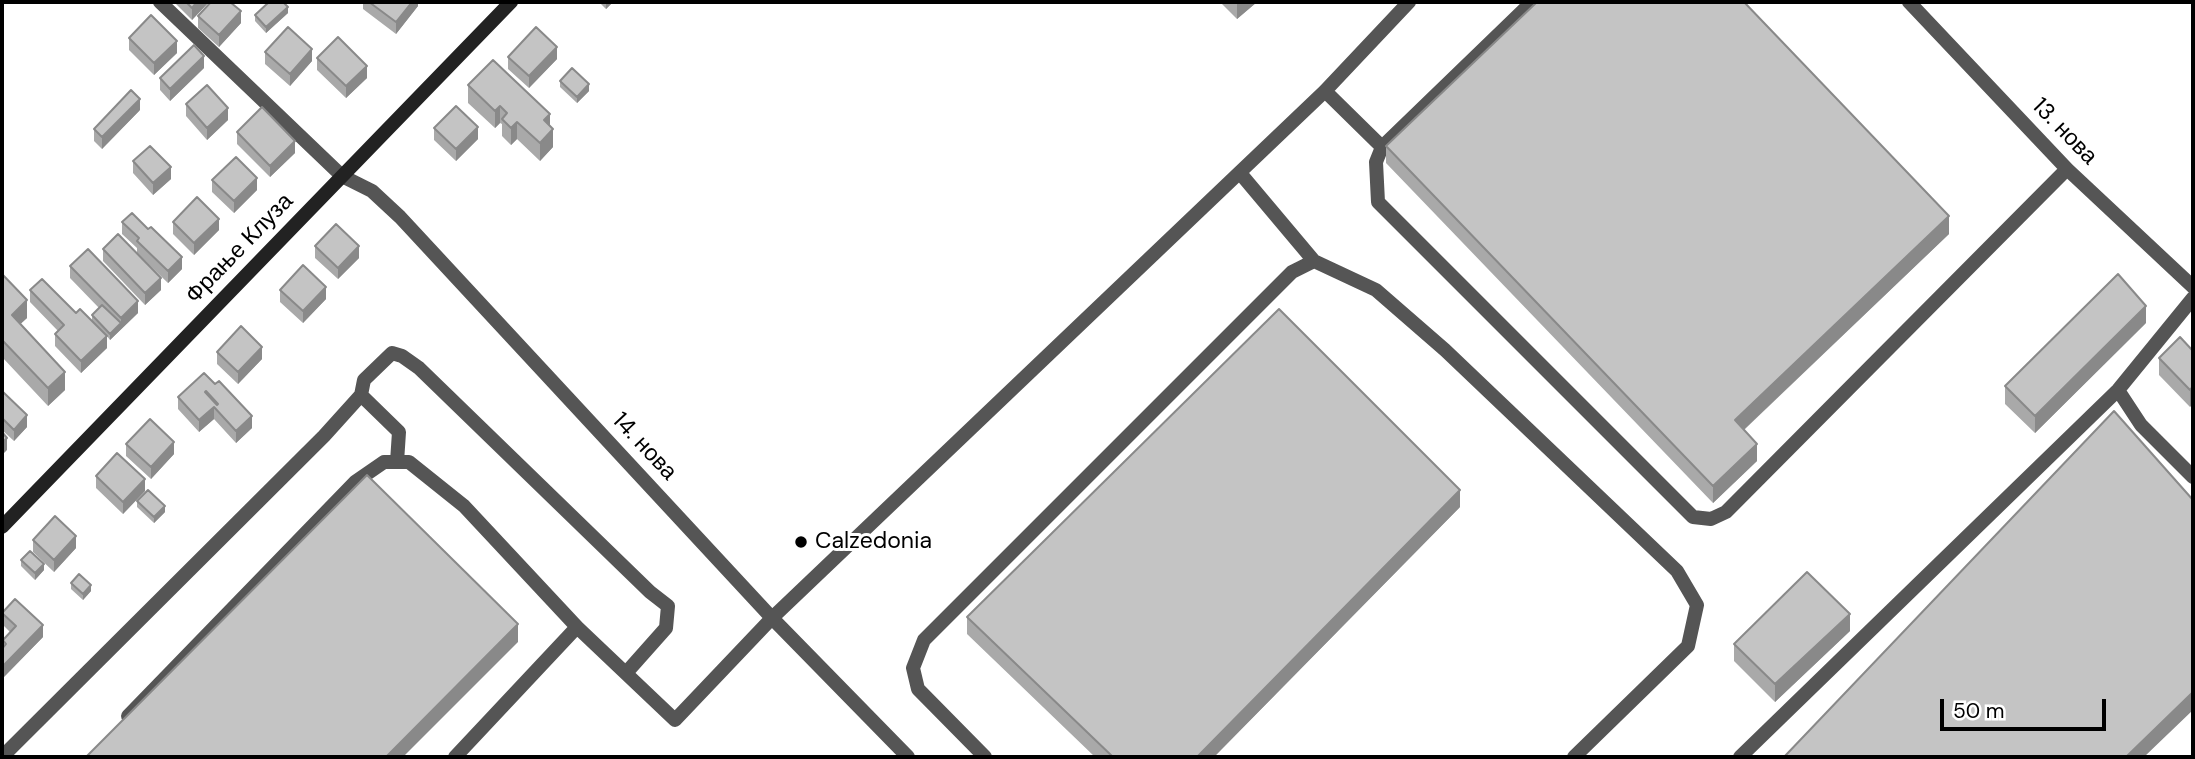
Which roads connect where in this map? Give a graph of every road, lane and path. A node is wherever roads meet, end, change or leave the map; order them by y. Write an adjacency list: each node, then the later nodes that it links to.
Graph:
1 (160, 2): 10 (street, 14. нова)
2 (511, 2): 10 (main road, Фрање Клуза)
3 (1409, 2): 6 (street)
4 (1532, 2): 7 (street)
5 (1909, 2): 8 (street, 13. нова)
6 (1325, 91): 7 (street); 9 (street)
7 (1382, 147): 8 (street)
8 (2067, 169): 12 (street, 13. нова)
9 (1240, 173): 11 (street); 19 (street)
10 (342, 176): 18 (main road, Фрање Клуза); 19 (street, 14. нова)
11 (1314, 261): 26 (street); 27 (street)
12 (2193, 287)
13 (2193, 298): 14 (street)
14 (2118, 390): 17 (street); 28 (street)
15 (361, 395): 16 (street); 21 (street); 23 (street)
16 (397, 463): 20 (street); 22 (street)
17 (2193, 477)
18 (2, 527)
19 (772, 618): 21 (street); 25 (street, 14. нова)
20 (577, 627): 21 (street); 24 (street)
21 (626, 673)
22 (115, 729)
23 (2, 757)
24 (455, 757)
25 (908, 757)
26 (985, 757)
27 (1574, 757)
28 (1740, 757)

